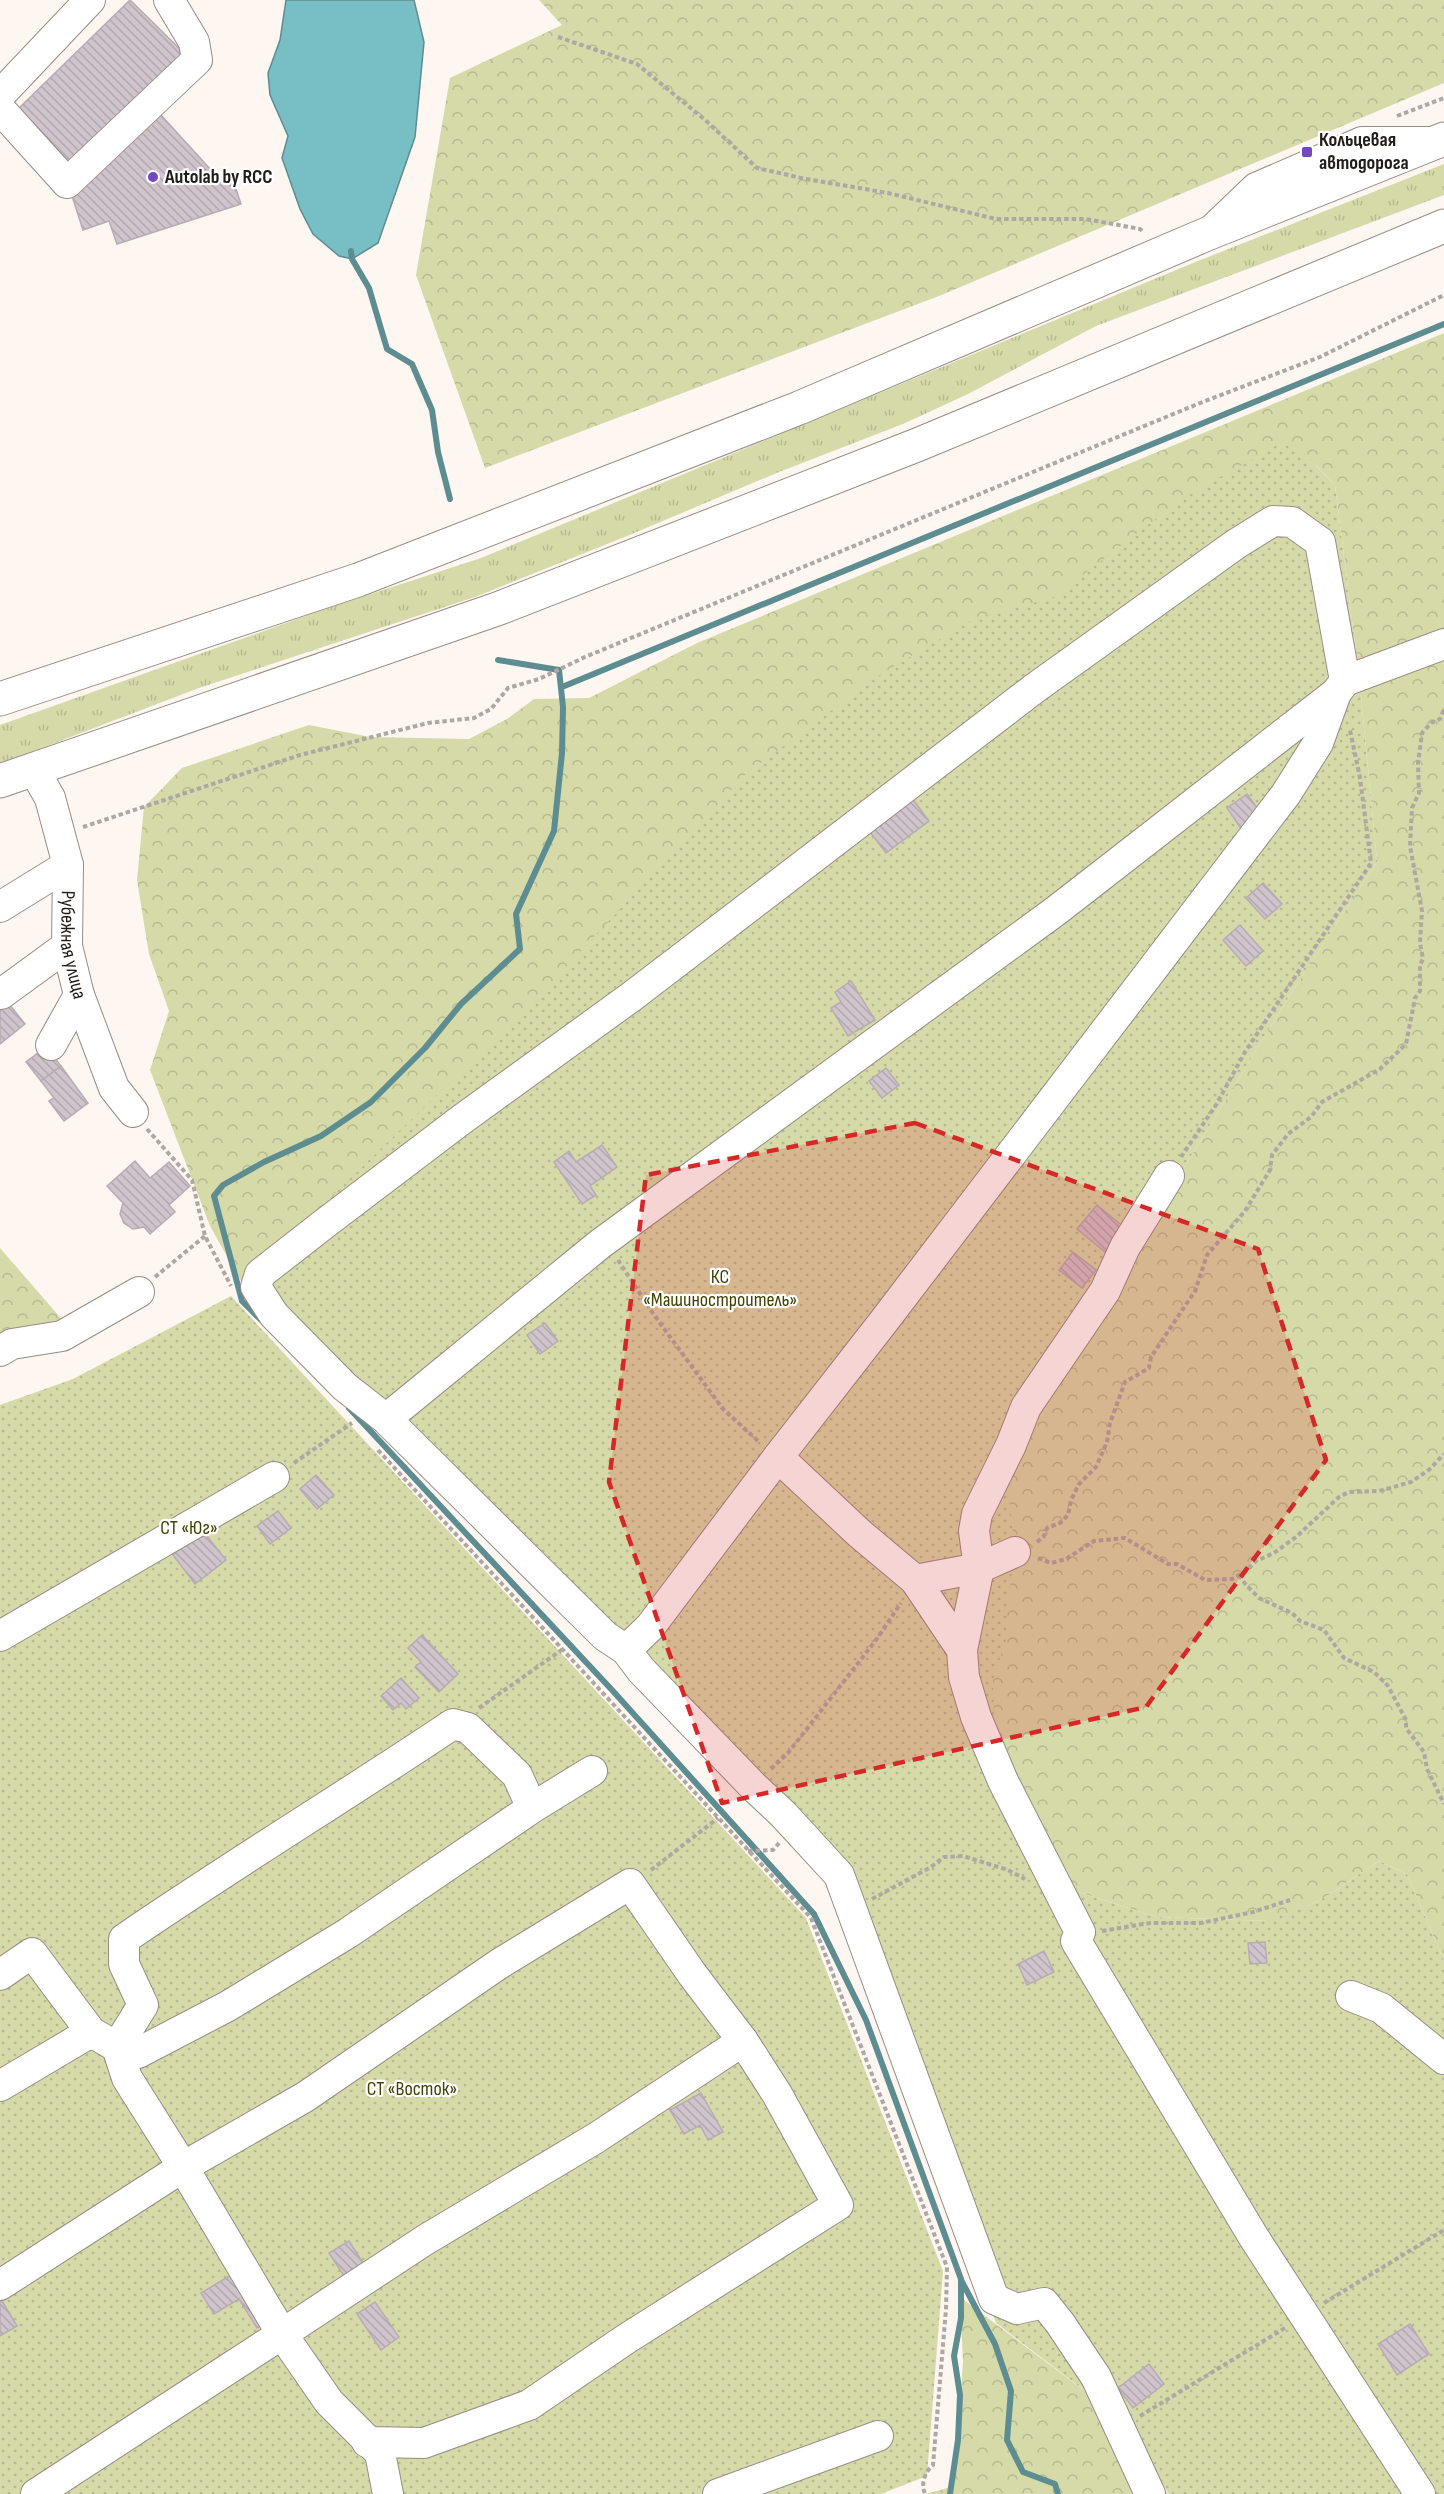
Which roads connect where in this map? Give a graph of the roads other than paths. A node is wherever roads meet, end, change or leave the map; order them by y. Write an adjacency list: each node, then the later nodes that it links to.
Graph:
1 (90, 0): 3 (street)
2 (169, 0): 4 (street)
3 (0, 95)
4 (0, 109)
5 (1441, 140): 9 (main road)
6 (1444, 226): 10 (main road)
7 (1444, 644): 8 (street)
8 (1341, 687): 22 (street); 22 (street); 23 (street)
9 (0, 699)
10 (34, 770): 11 (main road); 12 (street, Рубежная улица)
11 (0, 781)
12 (68, 865): 13 (street); 14 (street, Рубежная улица)
13 (0, 907)
14 (67, 946): 15 (street); 16 (street, Рубежная улица)
15 (2, 994)
16 (79, 995): 17 (street); 18 (street, Рубежная улица)
17 (51, 1045)
18 (133, 1112)
19 (1169, 1176): 26 (street)
20 (140, 1292): 21 (street)
21 (0, 1351)
22 (386, 1419): 29 (street)
23 (778, 1457): 27 (street); 29 (street)
24 (274, 1477): 28 (street)
25 (1019, 1553): 26 (street)
26 (980, 1569): 27 (street); 30 (street)
27 (915, 1580): 30 (street)
28 (4, 1627)
29 (626, 1650): 48 (street)
30 (962, 1650): 49 (street)
31 (592, 1771): 32 (street)
32 (532, 1808): 37 (street); 37 (street)
33 (0, 1975): 35 (street)
34 (1351, 1996): 38 (street)
35 (91, 2032): 37 (street); 39 (street)
36 (743, 2041): 40 (street); 42 (street); 44 (street)
37 (117, 2046): 40 (street)
38 (1444, 2060)
39 (0, 2086)
40 (183, 2167): 41 (street); 42 (street)
41 (0, 2285)
42 (282, 2334): 44 (street); 45 (street)
43 (878, 2436): 47 (street)
44 (367, 2442): 46 (street)
45 (36, 2494)
46 (388, 2494)
47 (718, 2494)
48 (1149, 2494)
49 (1420, 2494)

